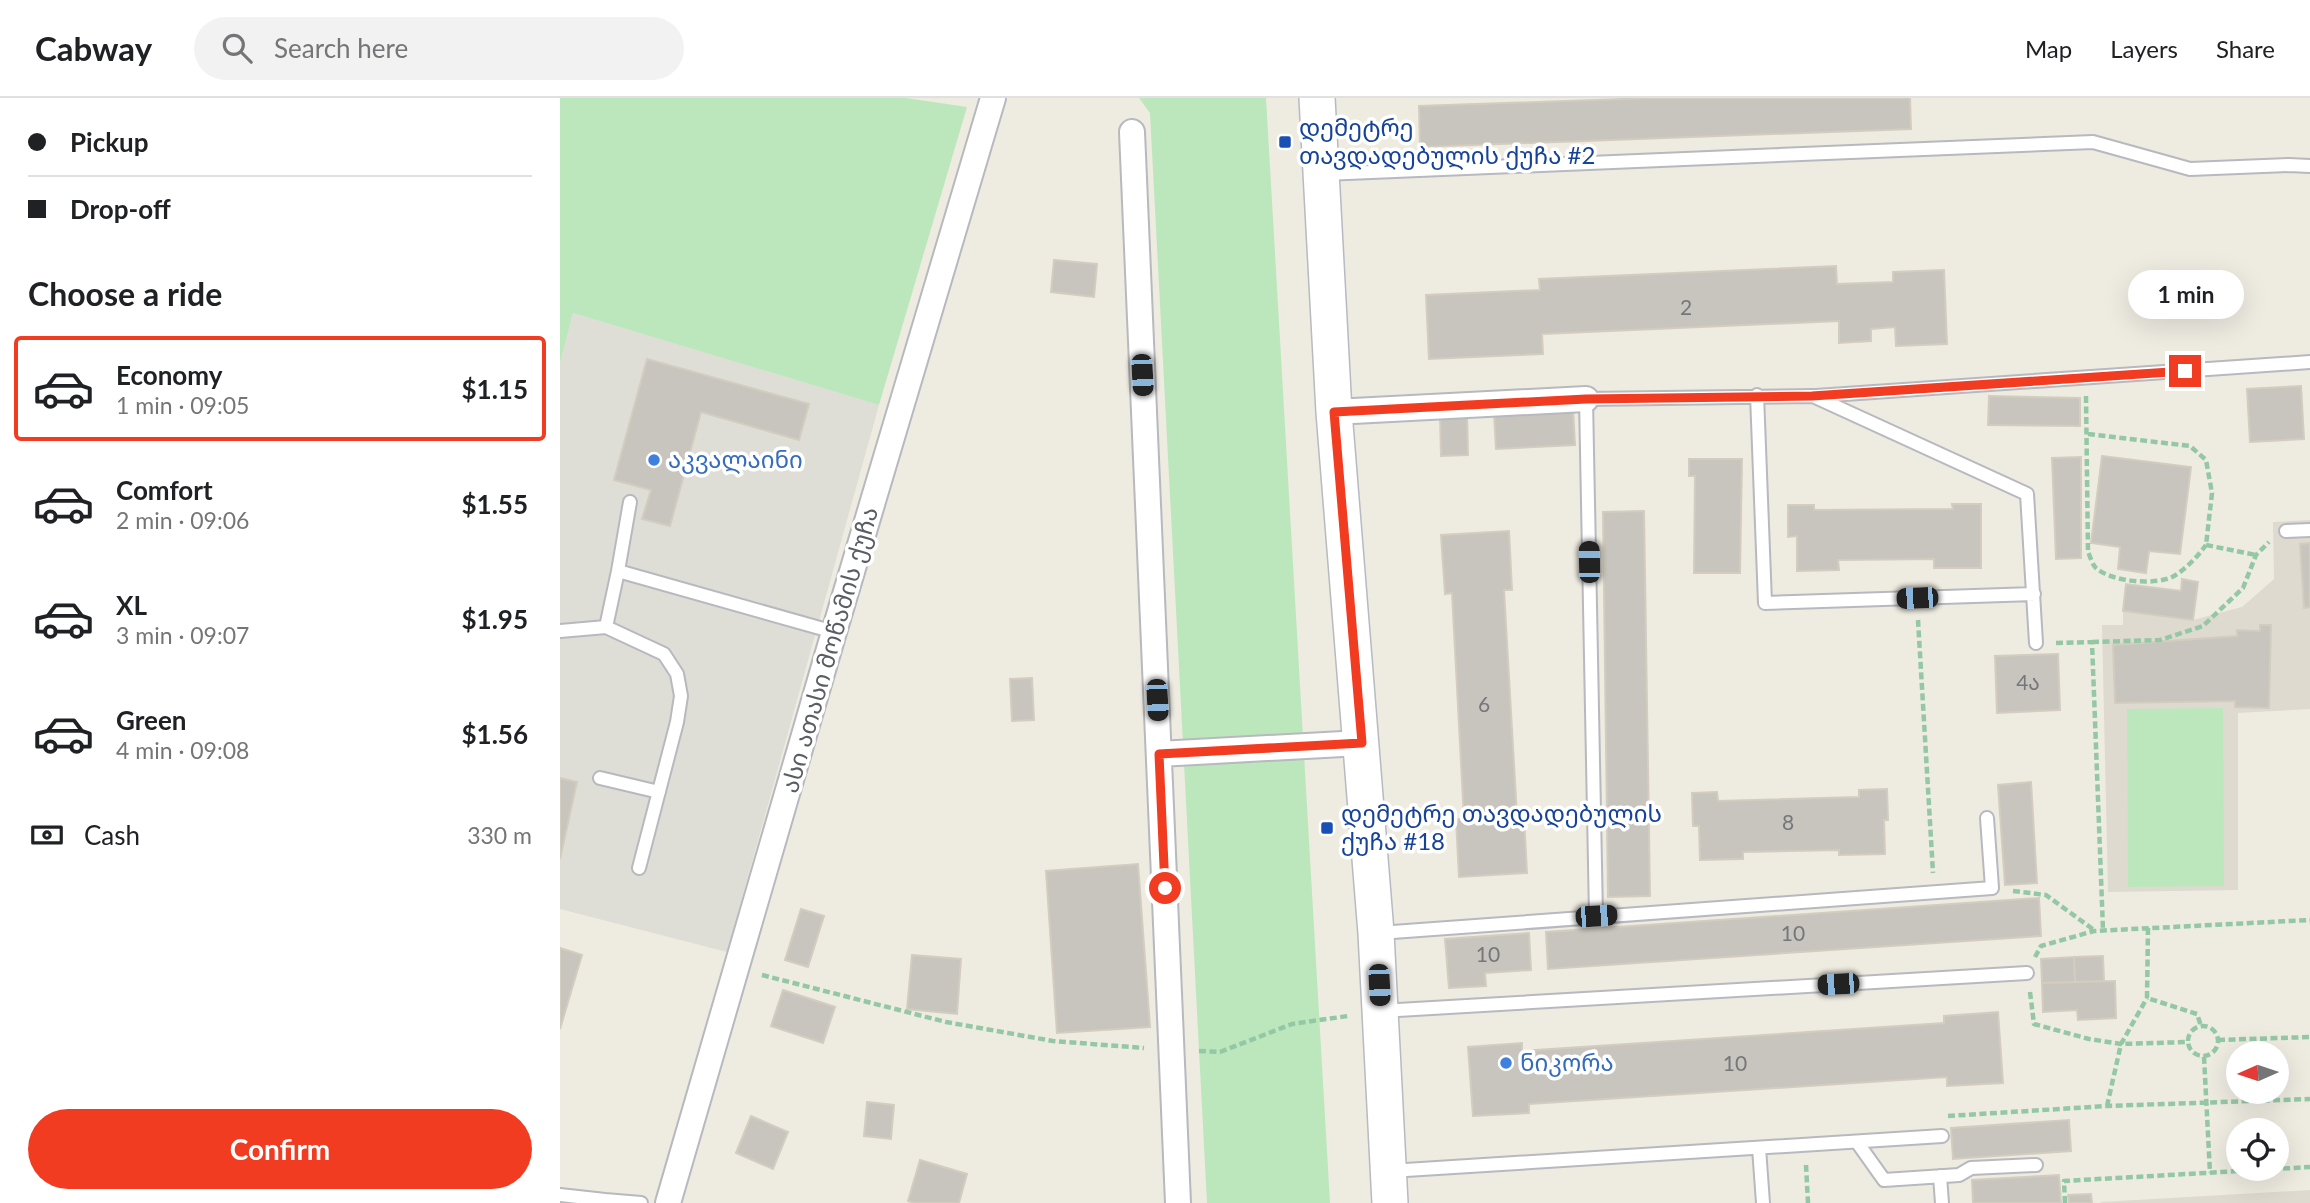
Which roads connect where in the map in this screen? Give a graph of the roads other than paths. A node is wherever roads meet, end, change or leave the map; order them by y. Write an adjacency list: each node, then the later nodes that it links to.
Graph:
1 (993, 98): 18 (street, ასი ათასი მოწამის ქუჩა)
2 (1317, 98): 5 (main road)
3 (1132, 132): 21 (street)
4 (2310, 166): 5 (lane)
5 (1321, 174): 10 (main road)
6 (2310, 362): 8 (lane)
7 (1757, 395): 8 (lane); 9 (lane); 15 (lane)
8 (1812, 396): 15 (lane)
9 (1586, 399): 10 (street); 26 (lane)
10 (1334, 412): 20 (main road)
11 (630, 502): 14 (lane)
12 (2310, 530): 13 (lane)
13 (2286, 531)
14 (618, 571): 16 (lane); 18 (lane)
15 (2034, 594): 19 (lane)
16 (606, 627): 17 (lane); 23 (lane)
17 (560, 631)
18 (834, 632): 39 (street, ასი ათასი მოწამის ქუჩა)
19 (2036, 643)
20 (1362, 743): 21 (street); 27 (main road)
21 (1159, 754): 40 (street)
22 (600, 778): 23 (lane)
23 (659, 792): 25 (lane)
24 (1987, 818): 26 (lane)
25 (639, 868)
26 (1596, 916): 27 (lane)
27 (1376, 933): 29 (main road)
28 (2027, 973): 29 (lane)
29 (1380, 1011): 35 (main road)
30 (1942, 1136): 31 (lane)
31 (1857, 1142): 32 (lane); 34 (lane)
32 (1759, 1148): 35 (lane); 41 (lane)
33 (2036, 1164): 34 (lane)
34 (1940, 1176): 42 (lane)
35 (1389, 1187)
36 (560, 1195): 37 (lane)
37 (605, 1202): 38 (lane)
38 (641, 1203)
39 (668, 1203)
40 (1178, 1203)
41 (1763, 1203)
42 (1942, 1203)

